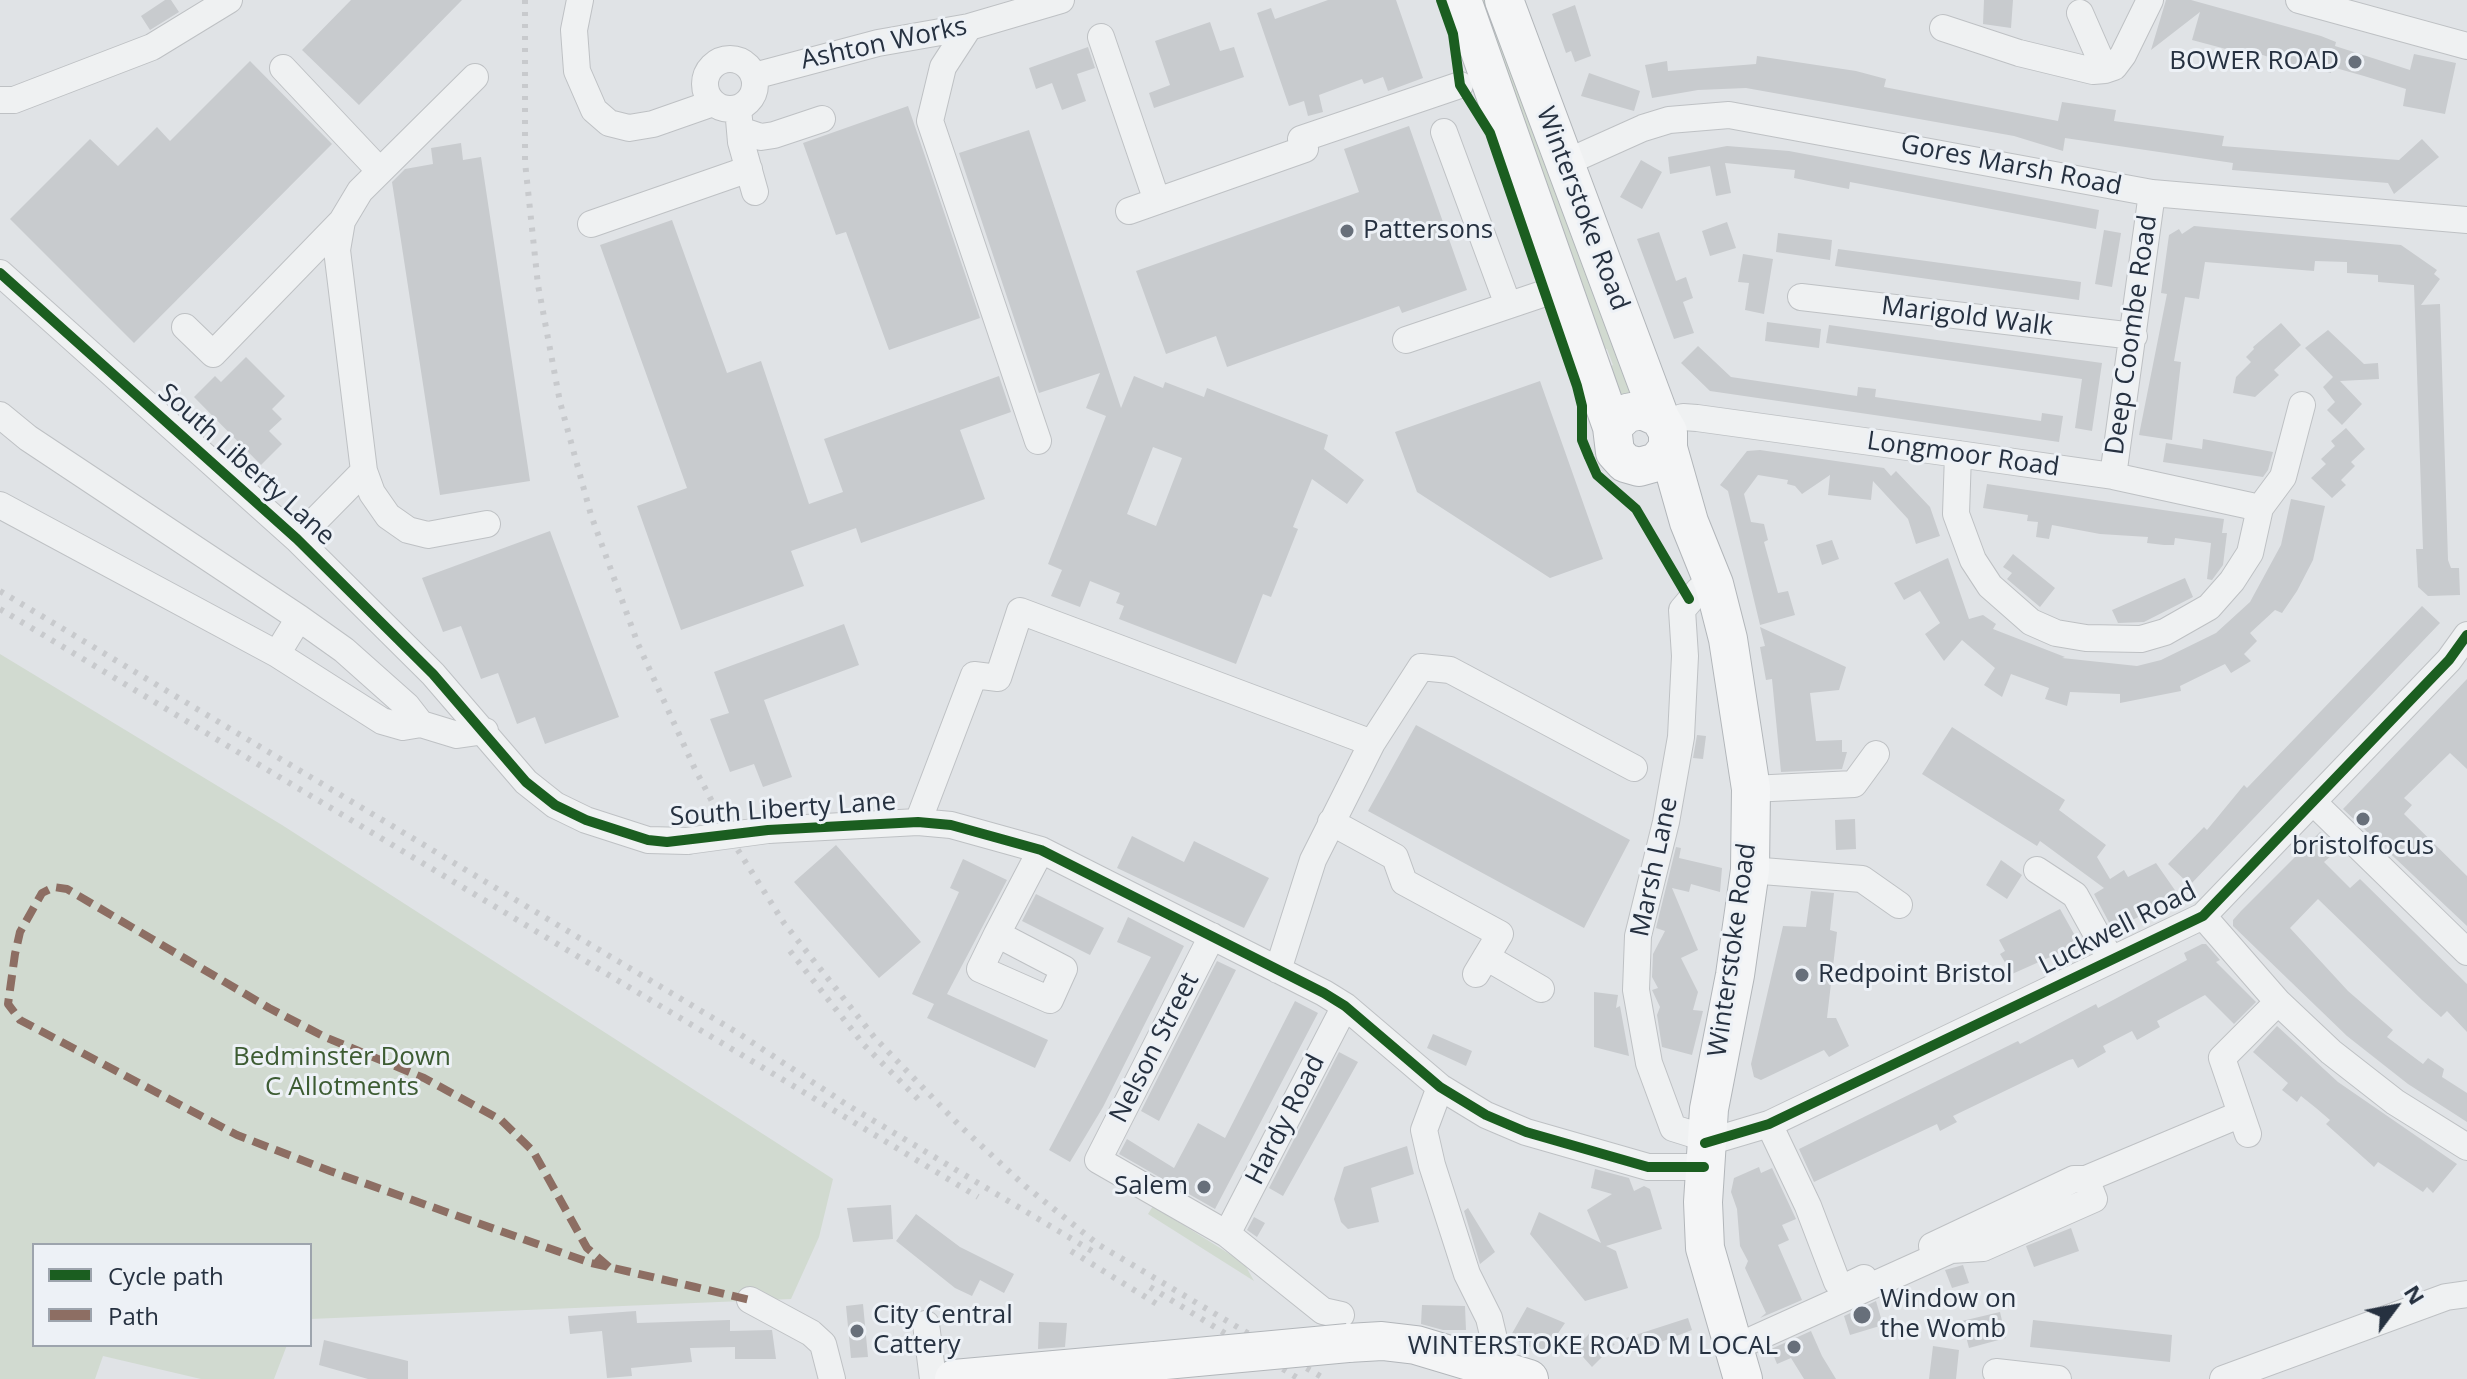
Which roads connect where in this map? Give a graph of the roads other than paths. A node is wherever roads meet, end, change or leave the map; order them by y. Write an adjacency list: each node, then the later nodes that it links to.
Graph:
1 (229, 0): 21 (street)
2 (580, 0): 23 (street)
3 (1061, 0): 8 (street, Ashton Works)
4 (1462, 0): 14 (highway, Winterstoke Road)
5 (1504, 0): 26 (highway, Winterstoke Road)
6 (2150, 0): 17 (street)
7 (2299, 0): 9 (street)
8 (1033, 5): 11 (street, Ashton Works)
9 (2344, 6): 15 (street)
10 (2080, 13): 17 (street)
11 (969, 27): 18 (street, Ashton Works); 44 (street)
12 (1943, 28): 17 (street)
13 (1101, 37): 29 (street)
14 (1478, 46): 20 (street); 22 (highway, Winterstoke Road)
15 (2467, 46)
16 (283, 68): 27 (street)
17 (2105, 70)
18 (754, 76): 23 (street); 23 (street)
19 (475, 77): 27 (street)
20 (1460, 85): 22 (street); 29 (street)
21 (0, 100)
22 (1499, 104): 35 (highway, Winterstoke Road)
23 (730, 114): 24 (street); 33 (street)
24 (822, 119)
25 (1444, 132): 37 (street)
26 (1565, 163): 28 (street, Gores Marsh Road); 43 (highway, Winterstoke Road)
27 (380, 171): 32 (street)
28 (2152, 193): 31 (street, Gores Marsh Road); 39 (street, Deep Coombe Road)
29 (1157, 201): 30 (street)
30 (1129, 211)
31 (2467, 220)
32 (342, 221): 38 (street); 46 (street)
33 (591, 224)
34 (0, 273): 51 (street, South Liberty Lane)
35 (1563, 287): 37 (street); 43 (highway, Winterstoke Road)
36 (1801, 297): 39 (street, Marigold Walk)
37 (1508, 305): 40 (street)
38 (185, 327)
39 (2134, 336): 47 (street, Deep Coombe Road)
40 (1406, 340)
41 (2302, 405): 49 (street)
42 (0, 415): 53 (street)
43 (1658, 439): 45 (street, Longmoor Road); 52 (highway, Winterstoke Road)
44 (1038, 441)
45 (1958, 454): 47 (street, Longmoor Road); 49 (street)
46 (364, 471): 50 (street); 51 (street)
47 (2113, 476): 49 (street, Longmoor Road)
48 (0, 505): 55 (street)
49 (2260, 508)
50 (487, 524)
51 (297, 539): 57 (street, South Liberty Lane)
52 (1714, 584): 61 (highway, Winterstoke Road); 81 (street, Marsh Lane)
53 (299, 618): 55 (street); 56 (street)
54 (2467, 637): 62 (street, Luckwell Road)
55 (277, 654): 56 (street)
56 (421, 724): 57 (street)
57 (485, 731): 63 (street, South Liberty Lane, bridge)
58 (1372, 743): 60 (street); 63 (street); 64 (street)
59 (1876, 754): 61 (street)
60 (1634, 768)
61 (1751, 789): 66 (highway, Winterstoke Road)
62 (2314, 803): 69 (street, Luckwell Road); 72 (street)
63 (918, 822): 65 (street, South Liberty Lane)
64 (1331, 822): 74 (street); 75 (street)
65 (1041, 850): 70 (street); 71 (street, South Liberty Lane)
66 (1750, 870): 68 (street); 81 (highway, Winterstoke Road)
67 (2037, 870): 73 (street)
68 (1899, 905)
69 (2203, 916): 73 (street, Luckwell Road); 76 (street)
70 (997, 934)
71 (1212, 936): 74 (street, South Liberty Lane); 83 (street, Nelson Street)
72 (2467, 952)
73 (2111, 960): 79 (street, Luckwell Road)
74 (1278, 970): 77 (street, South Liberty Lane)
75 (1541, 989)
76 (2278, 1002): 80 (street); 82 (street)
77 (1345, 1006): 78 (street, South Liberty Lane); 83 (street, Hardy Road)
78 (1440, 1087): 81 (street, South Liberty Lane); 90 (street)
79 (1769, 1124): 81 (street, Luckwell Road); 82 (street)
80 (2467, 1147)
81 (1705, 1149): 88 (highway, Winterstoke Road)
82 (2086, 1179): 88 (street)
83 (1227, 1234): 87 (street)
84 (2467, 1294): 99 (street)
85 (750, 1300): 93 (street)
86 (926, 1324): 94 (street)
87 (1344, 1329): 89 (highway, bridge); 90 (highway)
88 (1734, 1349): 97 (highway)
89 (1155, 1361): 92 (highway); 95 (highway)
90 (1492, 1366): 96 (highway)
91 (1996, 1372): 98 (street)
92 (972, 1378)
93 (832, 1379)
94 (933, 1379)
95 (1115, 1379)
96 (1529, 1379)
97 (1710, 1379)
98 (2058, 1379)
99 (2223, 1379)

